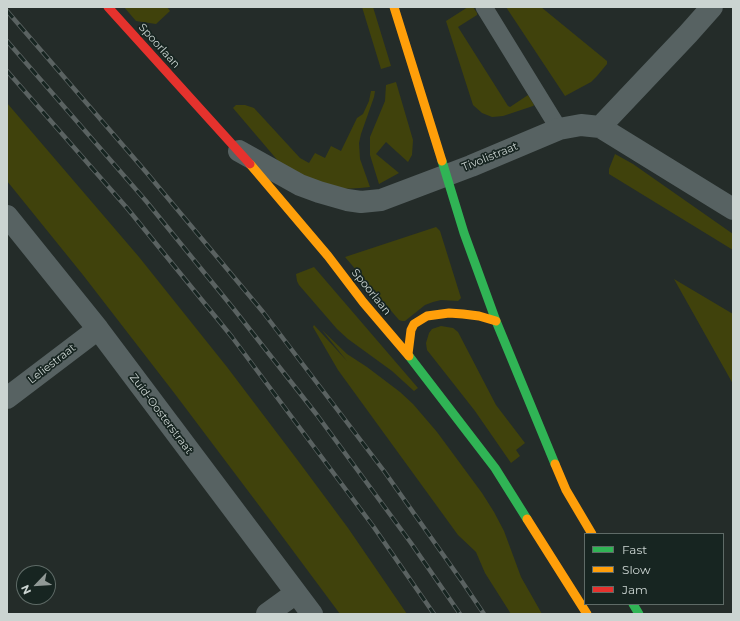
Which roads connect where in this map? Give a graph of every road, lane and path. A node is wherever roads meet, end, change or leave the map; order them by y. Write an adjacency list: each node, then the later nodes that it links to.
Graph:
1 (108, 7): 7 (street, Spoorlaan)
2 (394, 7): 8 (street)
3 (484, 7): 6 (lane)
4 (712, 7): 5 (street)
5 (600, 127): 6 (street, Tivolistraat); 9 (street, Tivolistraat)
6 (559, 129): 8 (street, Tivolistraat)
7 (236, 149): 8 (street, Tivolistraat); 13 (street, Spoorlaan)
8 (445, 175): 11 (street)
9 (733, 209)
10 (7, 216): 12 (street, Zuid-Oosterstraat)
11 (496, 321): 13 (street); 15 (street)
12 (98, 329): 14 (street, Leliestraat); 16 (street, Zuid-Oosterstraat)
13 (408, 354): 20 (street, Spoorlaan)
14 (7, 398)
15 (591, 533)
16 (296, 593): 18 (street); 19 (street, Zuid-Oosterstraat)
17 (634, 605): 21 (street)
18 (267, 614)
19 (312, 614)
20 (588, 614)
21 (639, 614)

